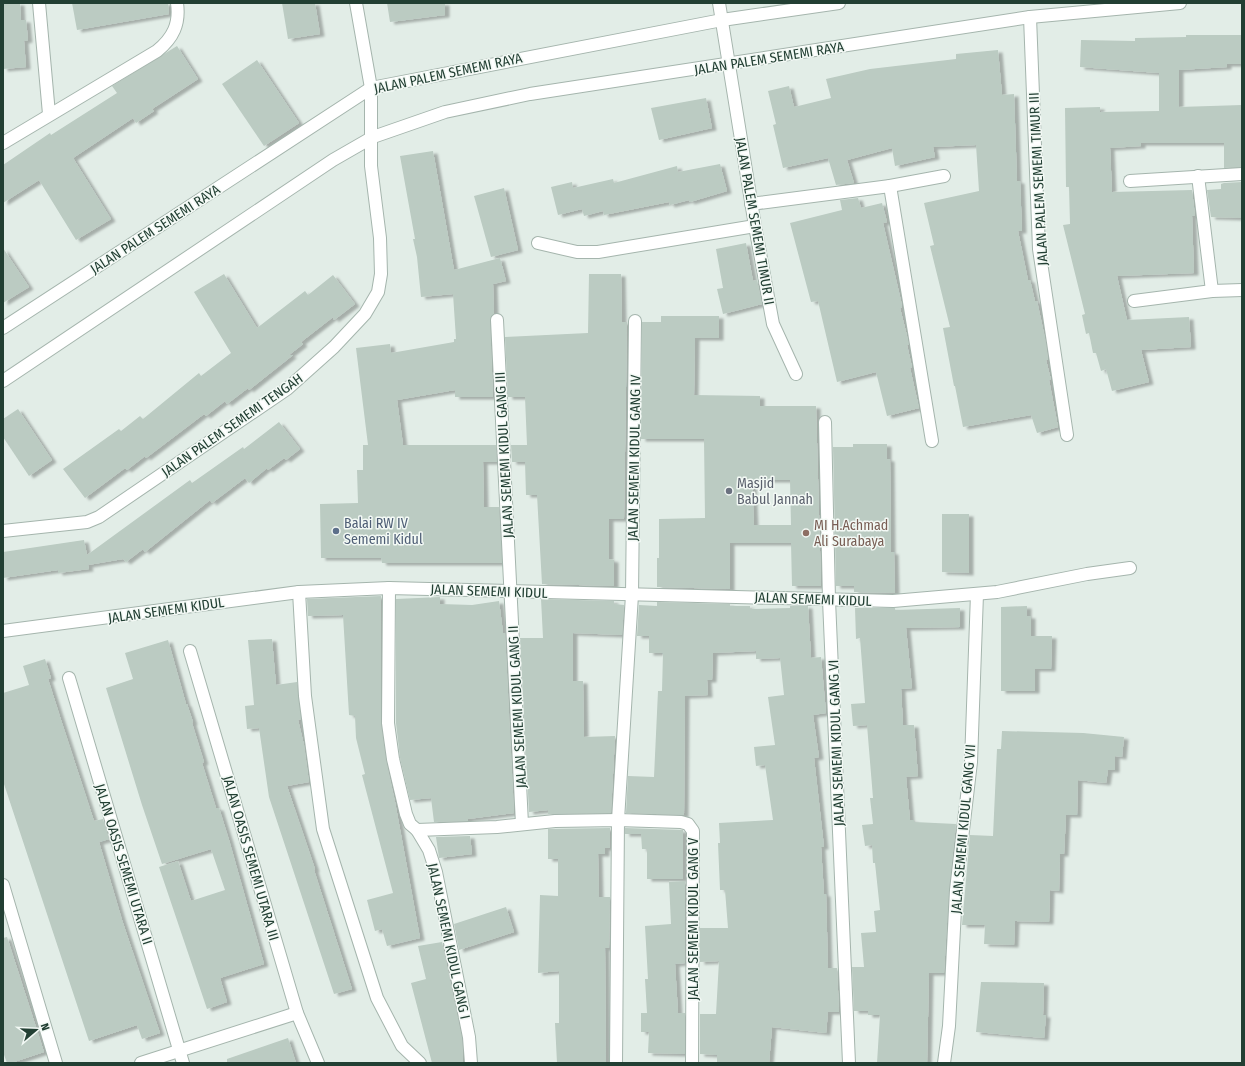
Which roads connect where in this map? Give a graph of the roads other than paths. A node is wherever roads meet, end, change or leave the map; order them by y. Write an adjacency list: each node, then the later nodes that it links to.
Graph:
1 (39, 3): 12 (street)
2 (177, 3): 12 (street)
3 (356, 3): 11 (street, JALAN PALEM SEMEMI TENGAH)
4 (719, 3): 9 (street, JALAN PALEM SEMEMI TIMUR II)
5 (839, 3): 9 (street, JALAN PALEM SEMEMI RAYA)
6 (1180, 3): 7 (street, JALAN PALEM SEMEMI RAYA)
7 (1147, 4): 8 (street, JALAN PALEM SEMEMI RAYA)
8 (1030, 17): 10 (street, JALAN PALEM SEMEMI RAYA); 32 (street, JALAN PALEM SEMEMI TIMUR III)
9 (722, 20): 10 (street, JALAN PALEM SEMEMI TIMUR II); 11 (street, JALAN PALEM SEMEMI RAYA)
10 (730, 64): 13 (street, JALAN PALEM SEMEMI RAYA); 20 (street, JALAN PALEM SEMEMI TIMUR II)
11 (371, 88): 13 (street, JALAN PALEM SEMEMI TENGAH); 28 (street, JALAN PALEM SEMEMI RAYA)
12 (49, 114): 14 (street)
13 (372, 137): 30 (street); 34 (street, JALAN PALEM SEMEMI TENGAH)
14 (3, 143)
15 (1242, 174): 17 (street)
16 (944, 176): 19 (street)
17 (1198, 176): 18 (street); 24 (street)
18 (1130, 181)
19 (890, 186): 20 (street); 33 (street)
20 (751, 204): 21 (street, JALAN PALEM SEMEMI TIMUR II)
21 (755, 226): 22 (street); 29 (street, JALAN PALEM SEMEMI TIMUR II)
22 (538, 243)
23 (1242, 290): 24 (street)
24 (1212, 291): 25 (street)
25 (1134, 301)
26 (497, 320): 37 (street, JALAN SEMEMI KIDUL GANG III)
27 (635, 321): 40 (street, JALAN SEMEMI KIDUL GANG IV)
28 (3, 328)
29 (796, 374)
30 (3, 381)
31 (825, 422): 41 (street, JALAN SEMEMI KIDUL GANG VI)
32 (1067, 435)
33 (932, 441)
34 (3, 531)
35 (1130, 568): 39 (street, JALAN SEMEMI KIDUL)
36 (389, 588): 37 (street, JALAN SEMEMI KIDUL); 38 (street, JALAN SEMEMI KIDUL); 47 (street, JALAN SEMEMI KIDUL GANG I)
37 (512, 591): 40 (street, JALAN SEMEMI KIDUL); 46 (street, JALAN SEMEMI KIDUL GANG II)
38 (299, 592): 42 (street, JALAN SEMEMI KIDUL); 55 (street)
39 (977, 594): 41 (street, JALAN SEMEMI KIDUL); 60 (street, JALAN SEMEMI KIDUL GANG VII)
40 (632, 595): 41 (street, JALAN SEMEMI KIDUL); 45 (street)
41 (829, 600): 59 (street, JALAN SEMEMI KIDUL GANG VI)
42 (3, 631)
43 (190, 651): 49 (street, JALAN OASIS SEMEMI UTARA III)
44 (68, 678): 50 (street, JALAN OASIS SEMEMI UTARA II)
45 (618, 820): 46 (street); 57 (street); 58 (street, JALAN SEMEMI KIDUL GANG V)
46 (522, 824): 47 (street)
47 (417, 830): 56 (street, JALAN SEMEMI KIDUL GANG I)
48 (3, 885): 51 (street)
49 (297, 1013): 50 (street); 54 (street, JALAN OASIS SEMEMI UTARA III)
50 (179, 1050): 52 (street); 53 (street, JALAN OASIS SEMEMI UTARA II)
51 (56, 1063)
52 (141, 1063)
53 (184, 1063)
54 (318, 1063)
55 (420, 1063)
56 (471, 1063)
57 (616, 1063)
58 (692, 1063)
59 (849, 1063)
60 (944, 1063)

